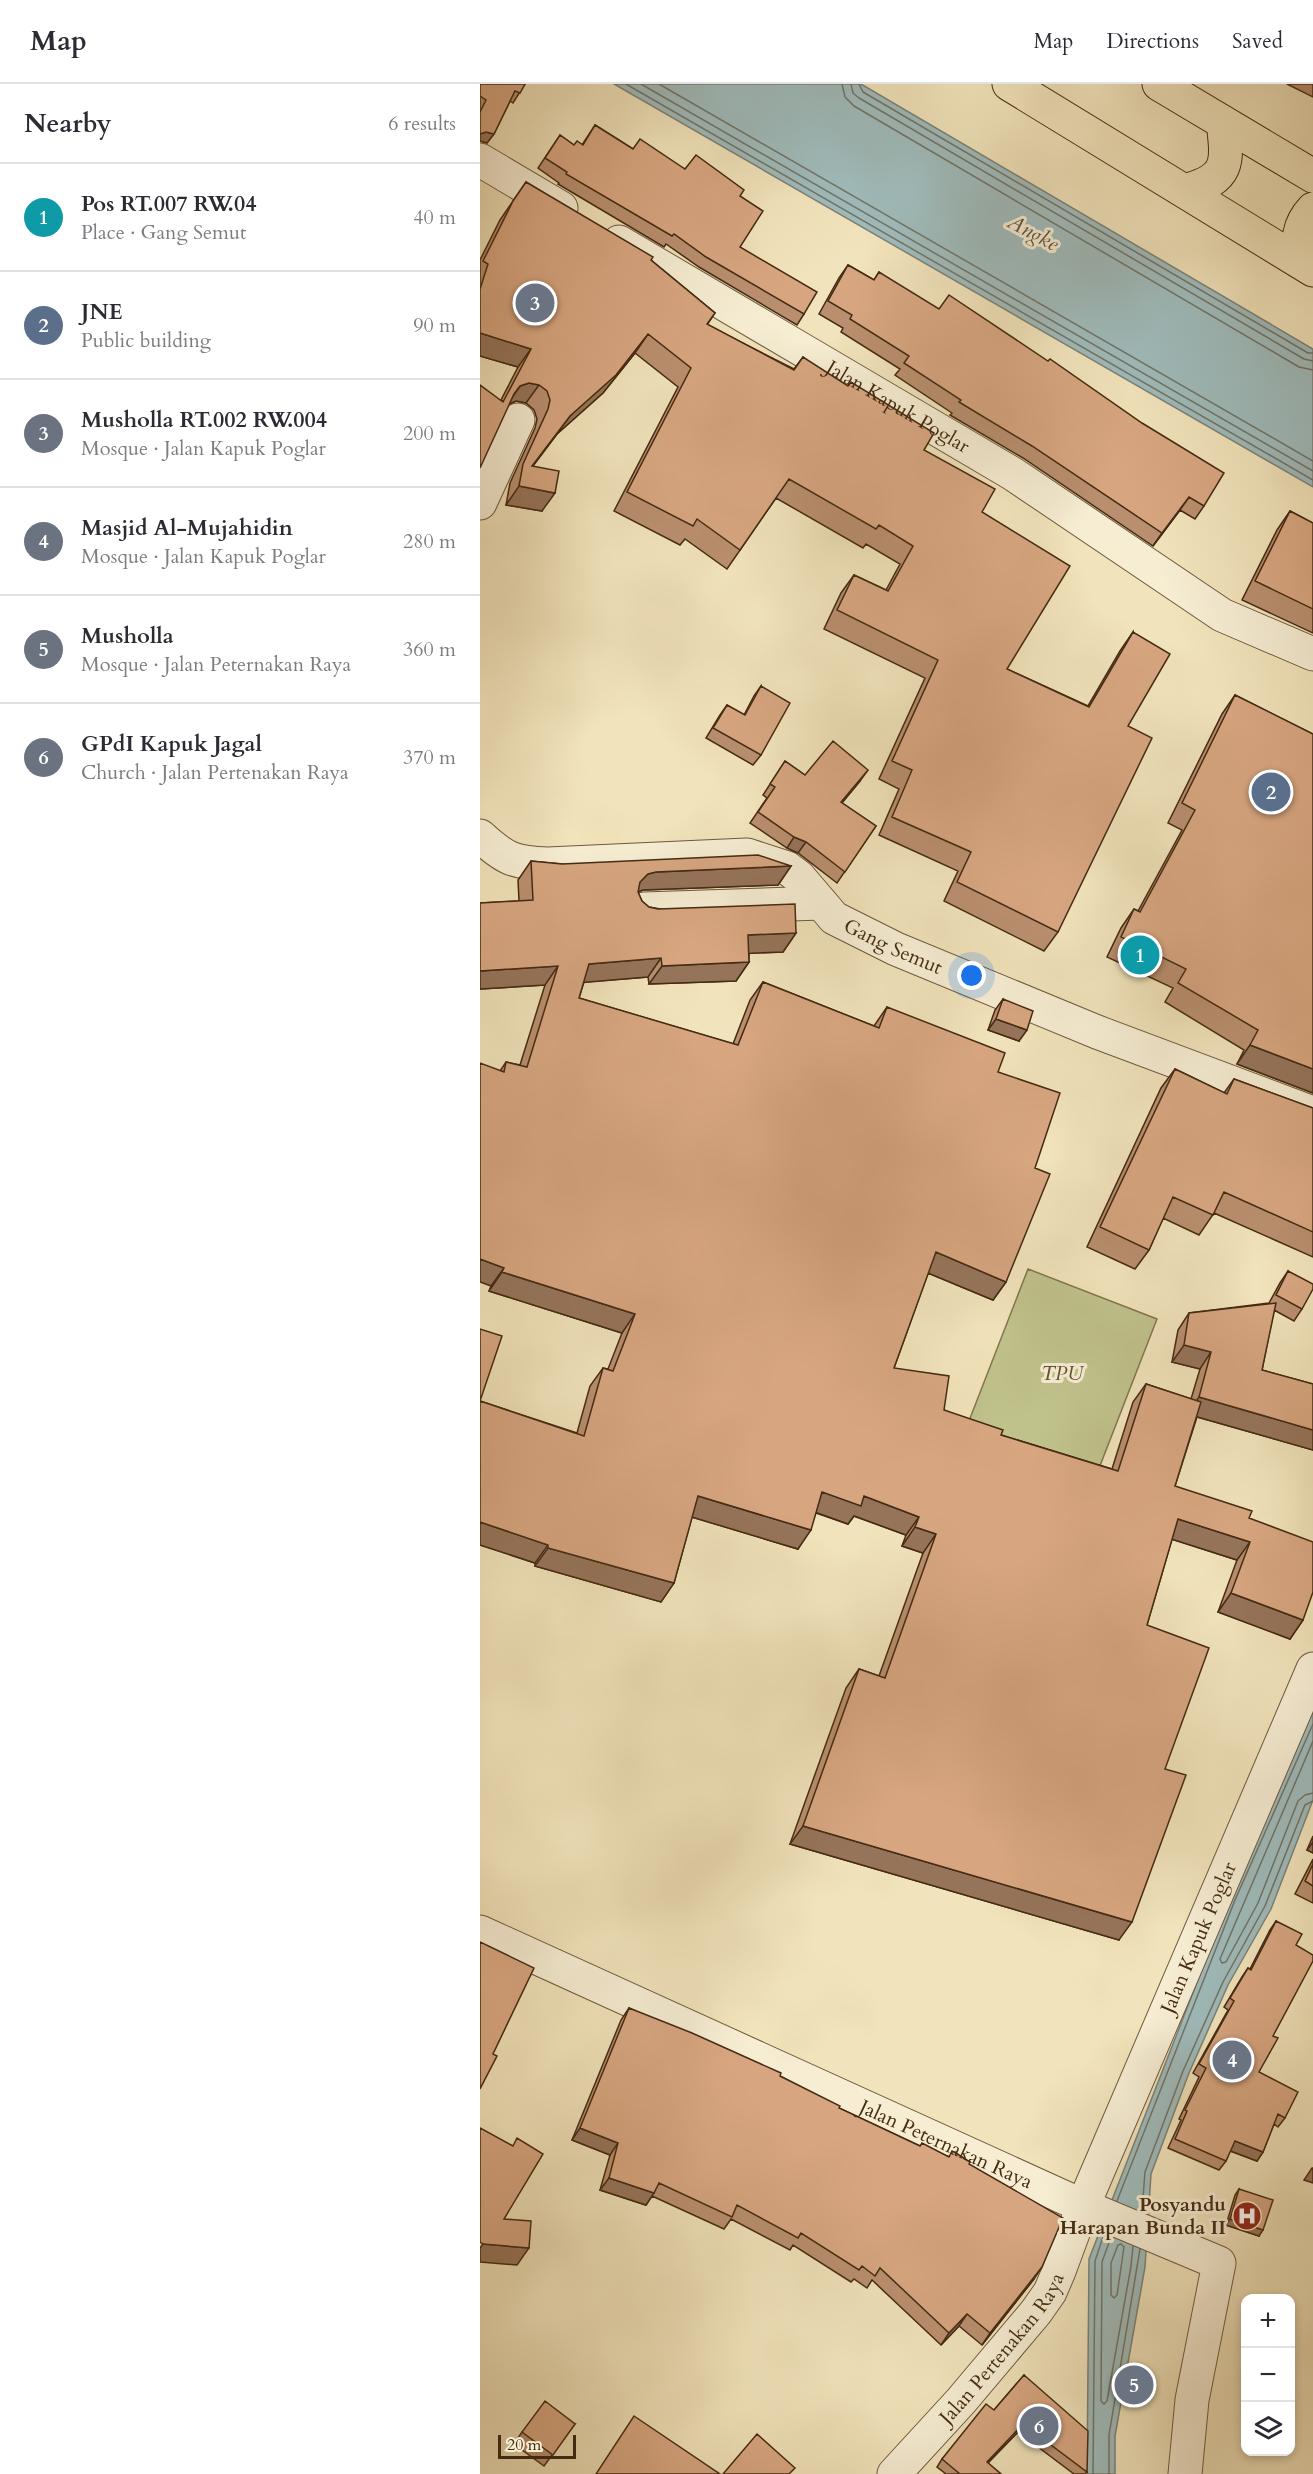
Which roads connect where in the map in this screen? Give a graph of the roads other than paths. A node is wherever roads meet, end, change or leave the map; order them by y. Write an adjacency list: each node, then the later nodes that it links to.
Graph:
1 (1009, 84): 6 (main road)
2 (1159, 84): 3 (main road)
3 (1223, 122): 5 (main road); 6 (main road)
4 (480, 160): 11 (street, Jalan Kapuk Poglar)
5 (1313, 176)
6 (1184, 191): 8 (main road)
7 (1313, 209): 8 (main road)
8 (1307, 266)
9 (518, 420): 10 (street)
10 (480, 503)
11 (1313, 654)
12 (480, 836): 13 (street, Gang Semut)
13 (821, 903): 14 (street); 15 (street, Gang Semut)
14 (644, 909)
15 (1313, 1113)
16 (1313, 1669): 18 (street, Jalan Kapuk Poglar)
17 (480, 1932): 18 (street, Jalan Peternakan Raya)
18 (1095, 2210): 19 (street, Jalan Pertenakan Raya); 20 (street, Jalan Peternakan Raya)
19 (894, 2474)
20 (1185, 2474)

